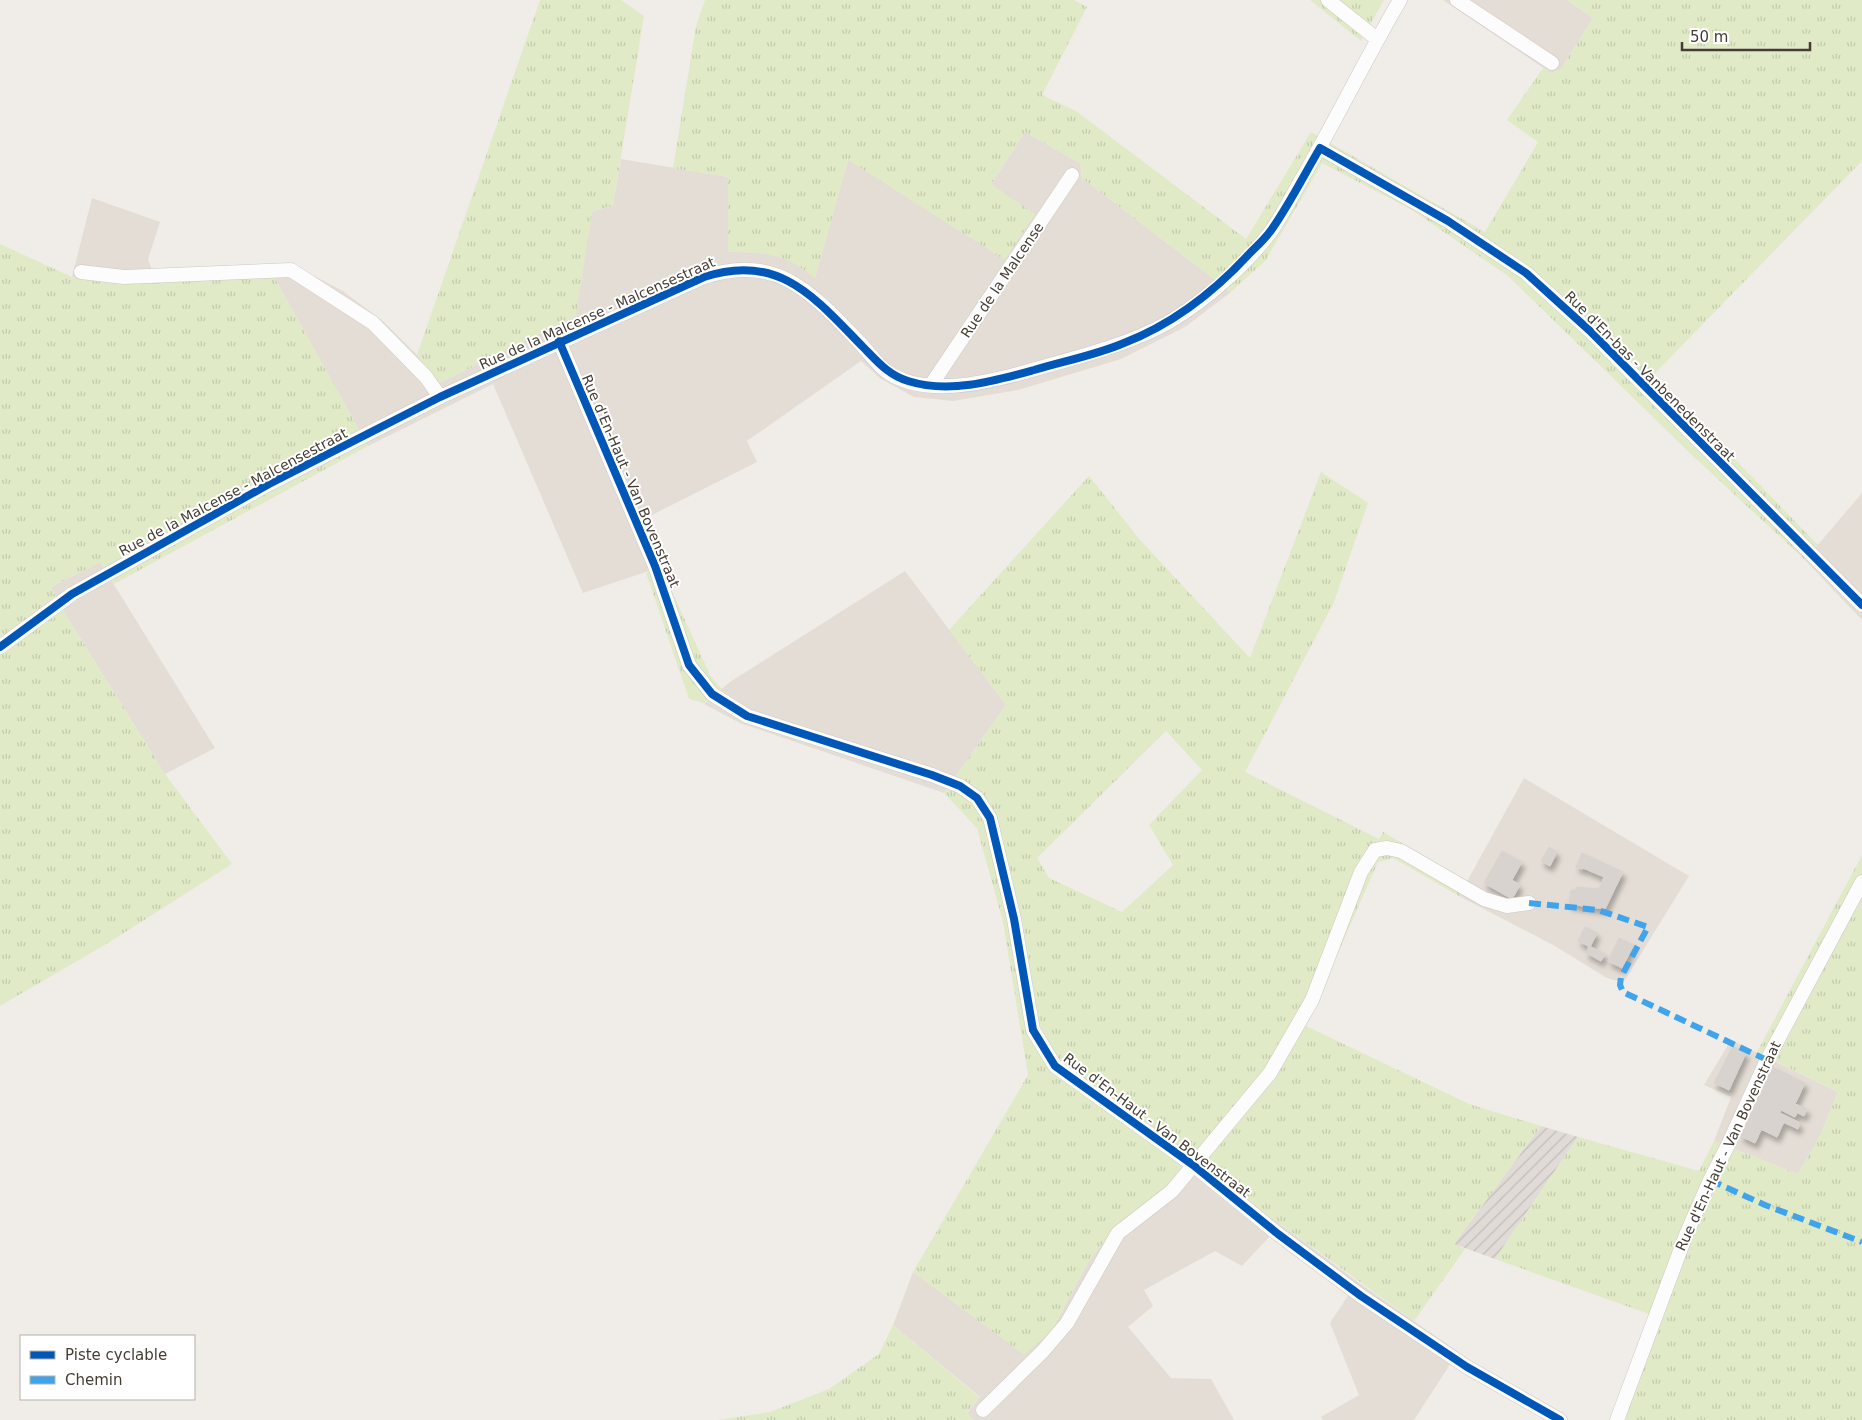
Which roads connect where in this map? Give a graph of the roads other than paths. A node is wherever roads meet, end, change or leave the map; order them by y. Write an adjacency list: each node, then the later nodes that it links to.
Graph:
1 (1328, 0): 4 (street)
2 (1400, 0): 4 (street, Rue de la Malcense - Malcensestraat)
3 (1457, 0): 5 (street)
4 (1377, 39): 6 (street, Rue de la Malcense - Malcensestraat)
5 (1552, 63)
6 (1320, 148): 10 (street, Rue de la Malcense - Malcensestraat); 12 (street, Rue d'En-bas - Vanbenedenstraat)
7 (1072, 176): 10 (street, Rue de la Malcense)
8 (81, 272): 11 (street)
9 (559, 341): 10 (street, Rue de la Malcense - Malcensestraat); 11 (street, Rue de la Malcense - Malcensestraat); 16 (street, Rue d'En-Haut - Van Bovenstraat)
10 (931, 385)
11 (440, 397): 13 (street, Rue de la Malcense - Malcensestraat)
12 (1862, 605)
13 (0, 647)
14 (1862, 882): 19 (street, Rue d'En-Haut - Van Bovenstraat)
15 (1529, 903): 16 (street, Rue d'En-Haut - Van Bovenstraat)
16 (1193, 1165): 17 (street, Rue d'En-Haut - Van Bovenstraat); 18 (street, Rue d'En-Haut - Van Bovenstraat)
17 (983, 1410)
18 (1560, 1420)
19 (1617, 1420)

